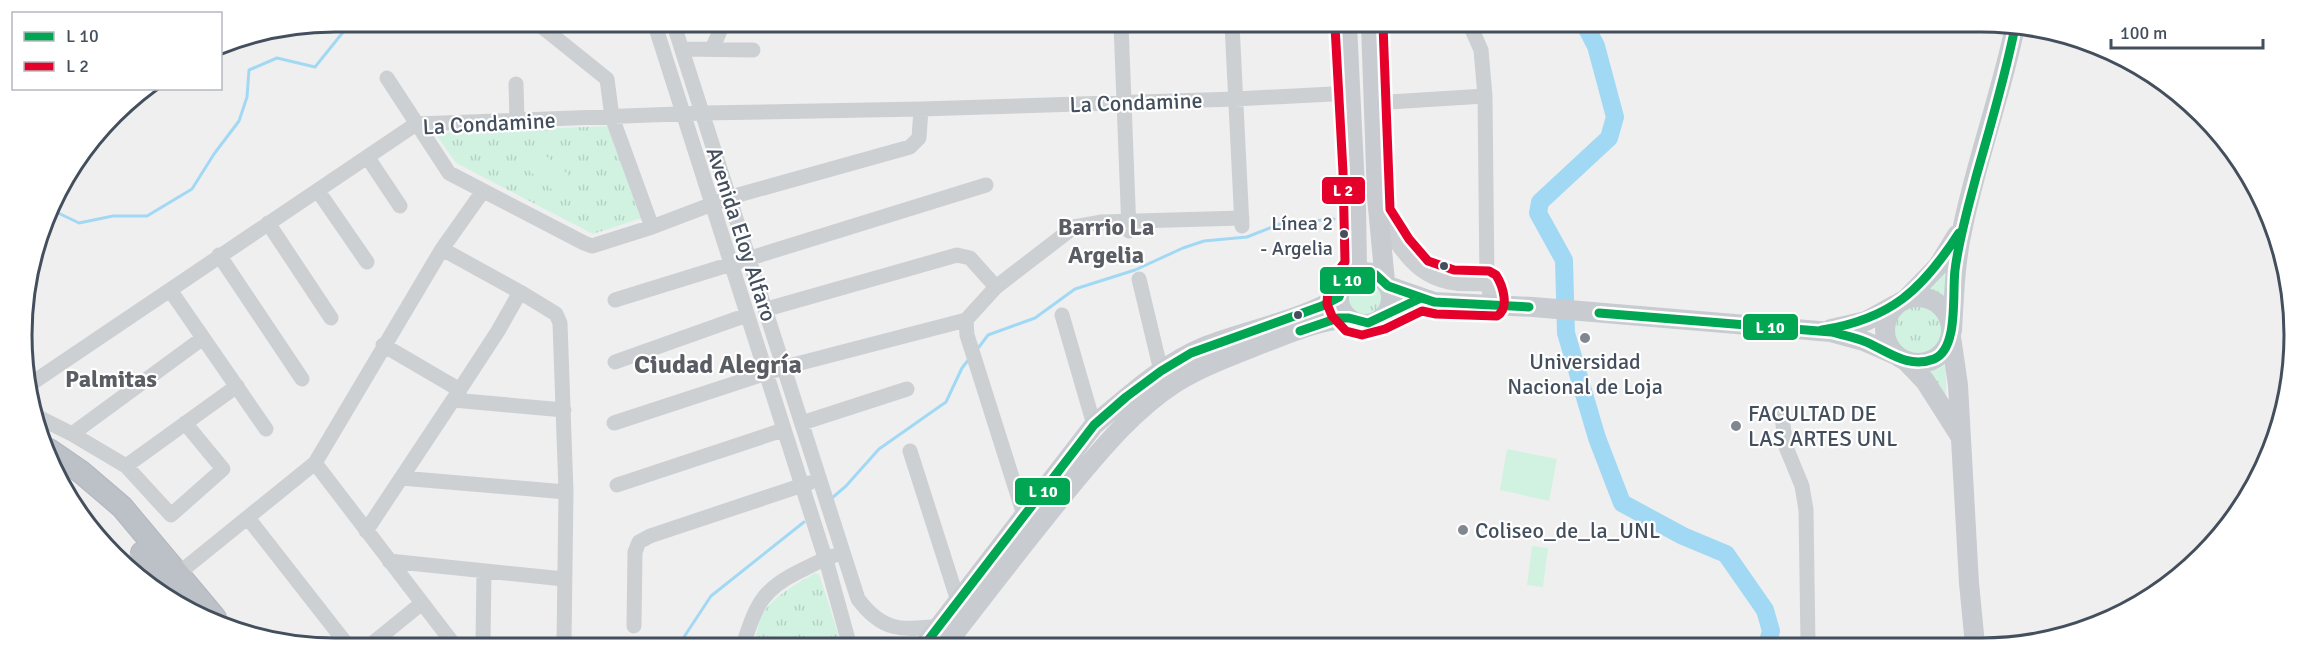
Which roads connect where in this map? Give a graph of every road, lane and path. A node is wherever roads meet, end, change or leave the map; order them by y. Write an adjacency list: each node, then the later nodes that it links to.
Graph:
1 (548, 32): 24 (street)
2 (657, 32): 23 (street, Avenida Eloy Alfaro)
3 (676, 32): 11 (street, Avenida Eloy Alfaro)
4 (720, 32): 12 (street)
5 (1121, 32): 19 (street)
6 (1232, 32): 18 (street)
7 (1347, 32): 16 (main road)
8 (1371, 32): 20 (main road)
9 (1473, 32): 17 (street)
10 (2013, 33): 38 (main road)
11 (682, 49): 12 (street); 22 (street, Avenida Eloy Alfaro)
12 (712, 49): 13 (street)
13 (753, 50)
14 (387, 78): 26 (street)
15 (516, 84): 25 (street)
16 (1351, 93): 18 (street, La Condamine); 29 (main road)
17 (1485, 96): 20 (street); 48 (street)
18 (1234, 99): 19 (street, La Condamine); 39 (street)
19 (1124, 102): 21 (street, La Condamine); 39 (street)
20 (1373, 103): 28 (main road)
21 (921, 109): 22 (street, La Condamine); 33 (street)
22 (703, 113): 23 (street, La Condamine); 33 (street, Avenida Eloy Alfaro)
23 (682, 114): 24 (street, La Condamine); 34 (street, Avenida Eloy Alfaro)
24 (612, 117): 25 (street, La Condamine); 40 (street)
25 (517, 120): 26 (street, La Condamine)
26 (416, 124): 27 (street, La Condamine); 31 (street)
27 (368, 158): 32 (street, La Condamine); 35 (street)
28 (1376, 171): 29 (main road); 36 (main road)
29 (1355, 172): 46 (main road)
30 (986, 184): 43 (street)
31 (483, 190): 40 (street); 41 (street)
32 (318, 191): 37 (street, La Condamine); 44 (street)
33 (731, 197): 34 (street); 43 (street, Avenida Eloy Alfaro)
34 (711, 204): 40 (street); 45 (street, Avenida Eloy Alfaro)
35 (400, 206)
36 (1378, 213): 48 (street); 49 (main road)
37 (268, 223): 42 (street, La Condamine); 62 (street)
38 (1963, 225): 56 (main road); 66 (main road)
39 (1129, 226): 50 (street)
40 (652, 227)
41 (442, 249): 52 (street); 68 (street)
42 (219, 255): 51 (street, La Condamine); 74 (street)
43 (749, 256): 45 (street); 58 (street, Avenida Eloy Alfaro)
44 (367, 262)
45 (730, 263): 55 (street); 59 (street, Avenida Eloy Alfaro)
46 (1353, 275): 49 (main road); 53 (main road)
47 (1139, 279): 72 (street)
48 (1487, 283): 57 (street)
49 (1387, 284): 54 (main road); 61 (main road)
50 (996, 287): 58 (street); 64 (street)
51 (170, 290): 67 (street); 75 (street, La Condamine)
52 (520, 292): 78 (street); 79 (street)
53 (1339, 297): 63 (main road); 72 (main road)
54 (1421, 298): 57 (main road); 61 (main road)
55 (615, 300)
56 (1901, 302): 65 (main road); 66 (main road); 69 (main road)
57 (1493, 305): 65 (main road)
58 (767, 309): 71 (street, Avenida Eloy Alfaro)
59 (747, 315): 70 (street); 73 (street, Avenida Eloy Alfaro)
60 (1062, 315): 85 (street)
61 (1383, 315): 63 (main road)
62 (331, 318)
63 (1349, 318): 101 (main road)
64 (966, 320): 71 (street); 101 (street)
65 (1813, 330): 69 (main road)
66 (1951, 334): 69 (main road); 89 (main road)
67 (203, 338): 76 (street); 88 (street)
68 (383, 345): 78 (street); 92 (street)
69 (1901, 358): 89 (main road)
70 (615, 362)
71 (785, 367): 73 (street); 84 (street, Avenida Eloy Alfaro)
72 (1161, 371): 85 (main road)
73 (765, 374): 83 (street); 87 (street, Avenida Eloy Alfaro)
74 (302, 379)
75 (35, 381)
76 (237, 386): 82 (street); 86 (street)
77 (908, 388): 84 (street)
78 (456, 395): 79 (street); 95 (street)
79 (564, 410): 99 (street)
80 (1782, 417): 123 (street)
81 (44, 420): 88 (street)
82 (185, 423): 93 (street); 93 (street)
83 (614, 423)
84 (802, 423): 96 (street, Avenida Eloy Alfaro)
85 (1094, 425): 101 (main road)
86 (266, 429)
87 (783, 430): 97 (street); 98 (street, Avenida Eloy Alfaro)
88 (72, 434): 93 (street)
89 (1961, 438): 124 (main road)
90 (910, 451): 111 (street)
91 (57, 456): 108 (highway)
92 (315, 463): 100 (street); 102 (street)
93 (126, 466)
94 (67, 477): 104 (highway)
95 (401, 478): 99 (street); 102 (street)
96 (820, 480): 98 (street); 103 (street, Avenida Eloy Alfaro)
97 (617, 485)
98 (800, 485): 105 (street, Avenida Eloy Alfaro); 114 (street)
99 (566, 492): 110 (street)
100 (248, 518): 108 (street); 116 (street)
101 (1029, 522): 111 (main road); 115 (main road)
102 (366, 531): 106 (street)
103 (843, 553): 105 (street); 115 (street, Avenida Eloy Alfaro)
104 (135, 559): 109 (highway)
105 (825, 559): 121 (street); 122 (street, Avenida Eloy Alfaro)
106 (390, 561): 107 (street); 112 (street)
107 (484, 571): 110 (street); 119 (street)
108 (179, 573): 113 (highway)
109 (156, 579)
110 (564, 579): 120 (street)
111 (958, 601): 115 (main road)
112 (422, 603): 117 (street); 118 (street)
113 (208, 609)
114 (634, 626)
115 (943, 634)
116 (342, 638)
117 (379, 638)
118 (449, 638)
119 (483, 638)
120 (564, 638)
121 (746, 638)
122 (848, 638)
123 (1808, 638)
124 (1974, 638)

